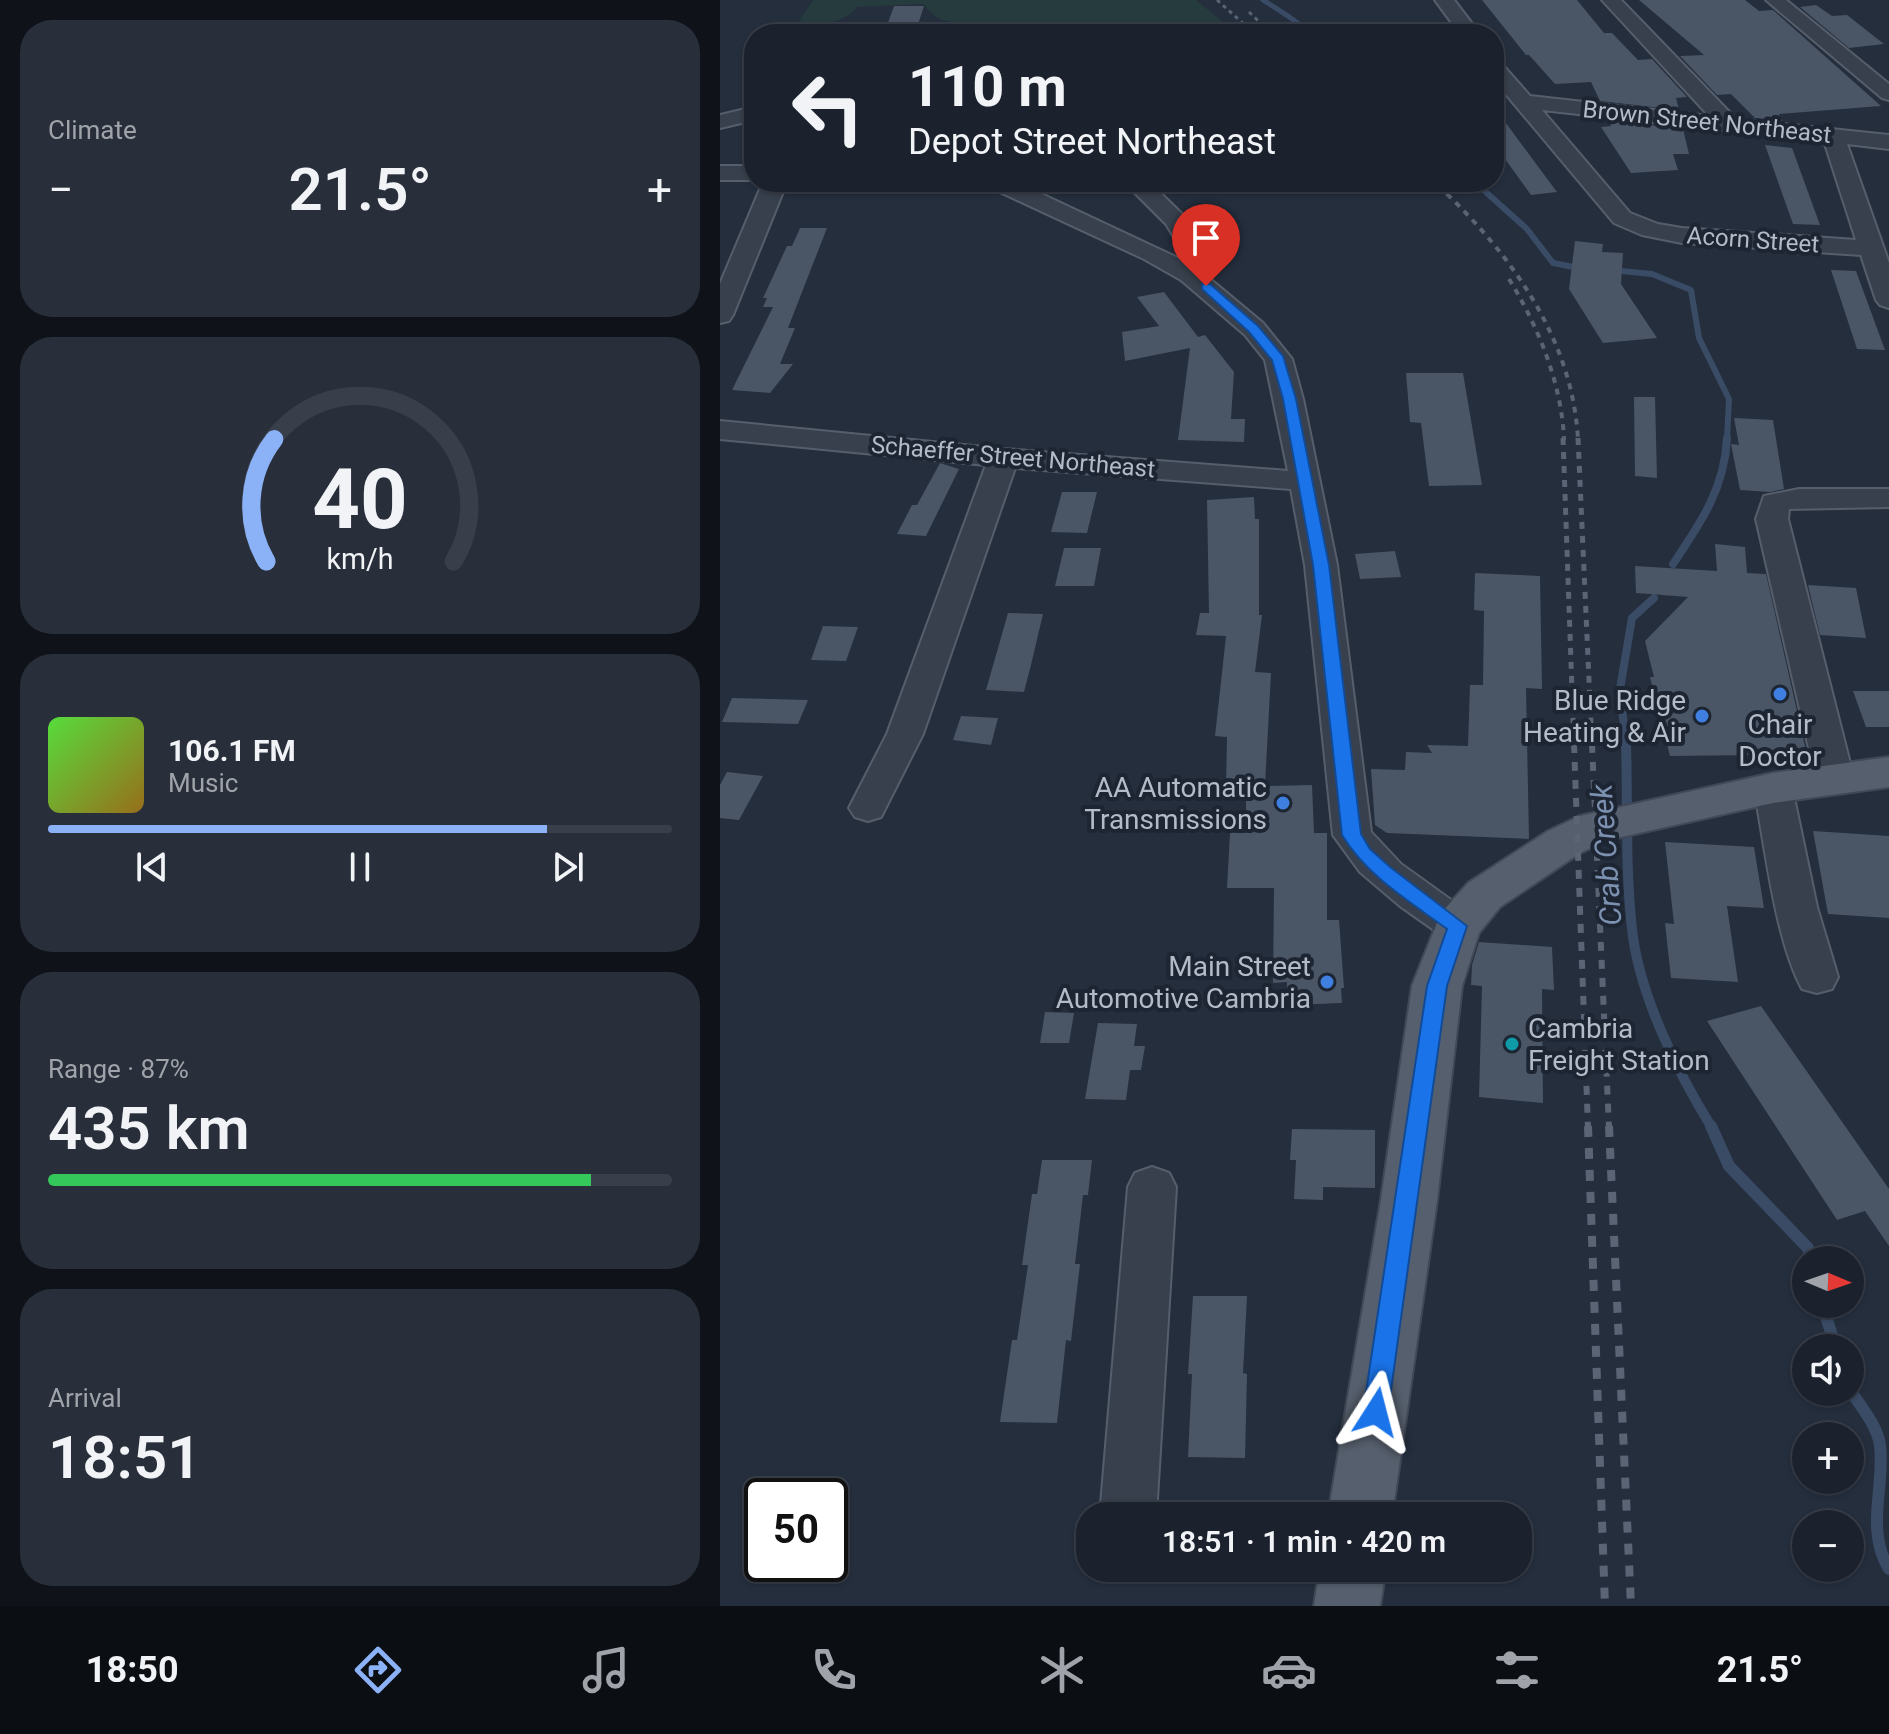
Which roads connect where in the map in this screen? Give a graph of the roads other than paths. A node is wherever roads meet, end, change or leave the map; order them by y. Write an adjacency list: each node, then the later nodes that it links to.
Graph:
1 (1444, 0): 4 (street)
2 (1611, 0): 10 (street)
3 (1775, 0): 6 (street)
4 (1462, 24)
5 (1504, 78): 7 (street)
6 (1889, 94)
7 (1525, 102): 10 (street, Brown Street Northeast); 18 (street, Acorn Street)
8 (744, 116): 9 (street)
9 (720, 122)
10 (1729, 124): 11 (street, Brown Street Northeast)
11 (1833, 136): 12 (street, Brown Street Northeast); 18 (street)
12 (1889, 142)
13 (720, 173): 14 (street)
14 (744, 173)
15 (771, 192): 21 (street)
16 (1019, 192): 19 (street)
17 (1146, 192): 19 (street)
18 (1869, 248): 20 (street)
19 (1190, 275): 24 (street)
20 (1887, 288)
21 (720, 315)
22 (720, 430): 23 (street, Schaeffer Street Northeast)
23 (1004, 458): 24 (street, Schaeffer Street Northeast); 29 (street)
24 (1306, 481): 30 (street)
25 (1889, 498): 27 (street)
26 (1889, 772): 27 (main road)
27 (1835, 779): 28 (main road)
28 (1773, 788): 30 (main road); 31 (street)
29 (868, 808)
30 (1458, 926): 34 (main road)
31 (1817, 977)
32 (1152, 1187): 33 (street)
33 (1129, 1502)
34 (1362, 1502)
35 (1351, 1582): 36 (main road)
36 (1347, 1606)

